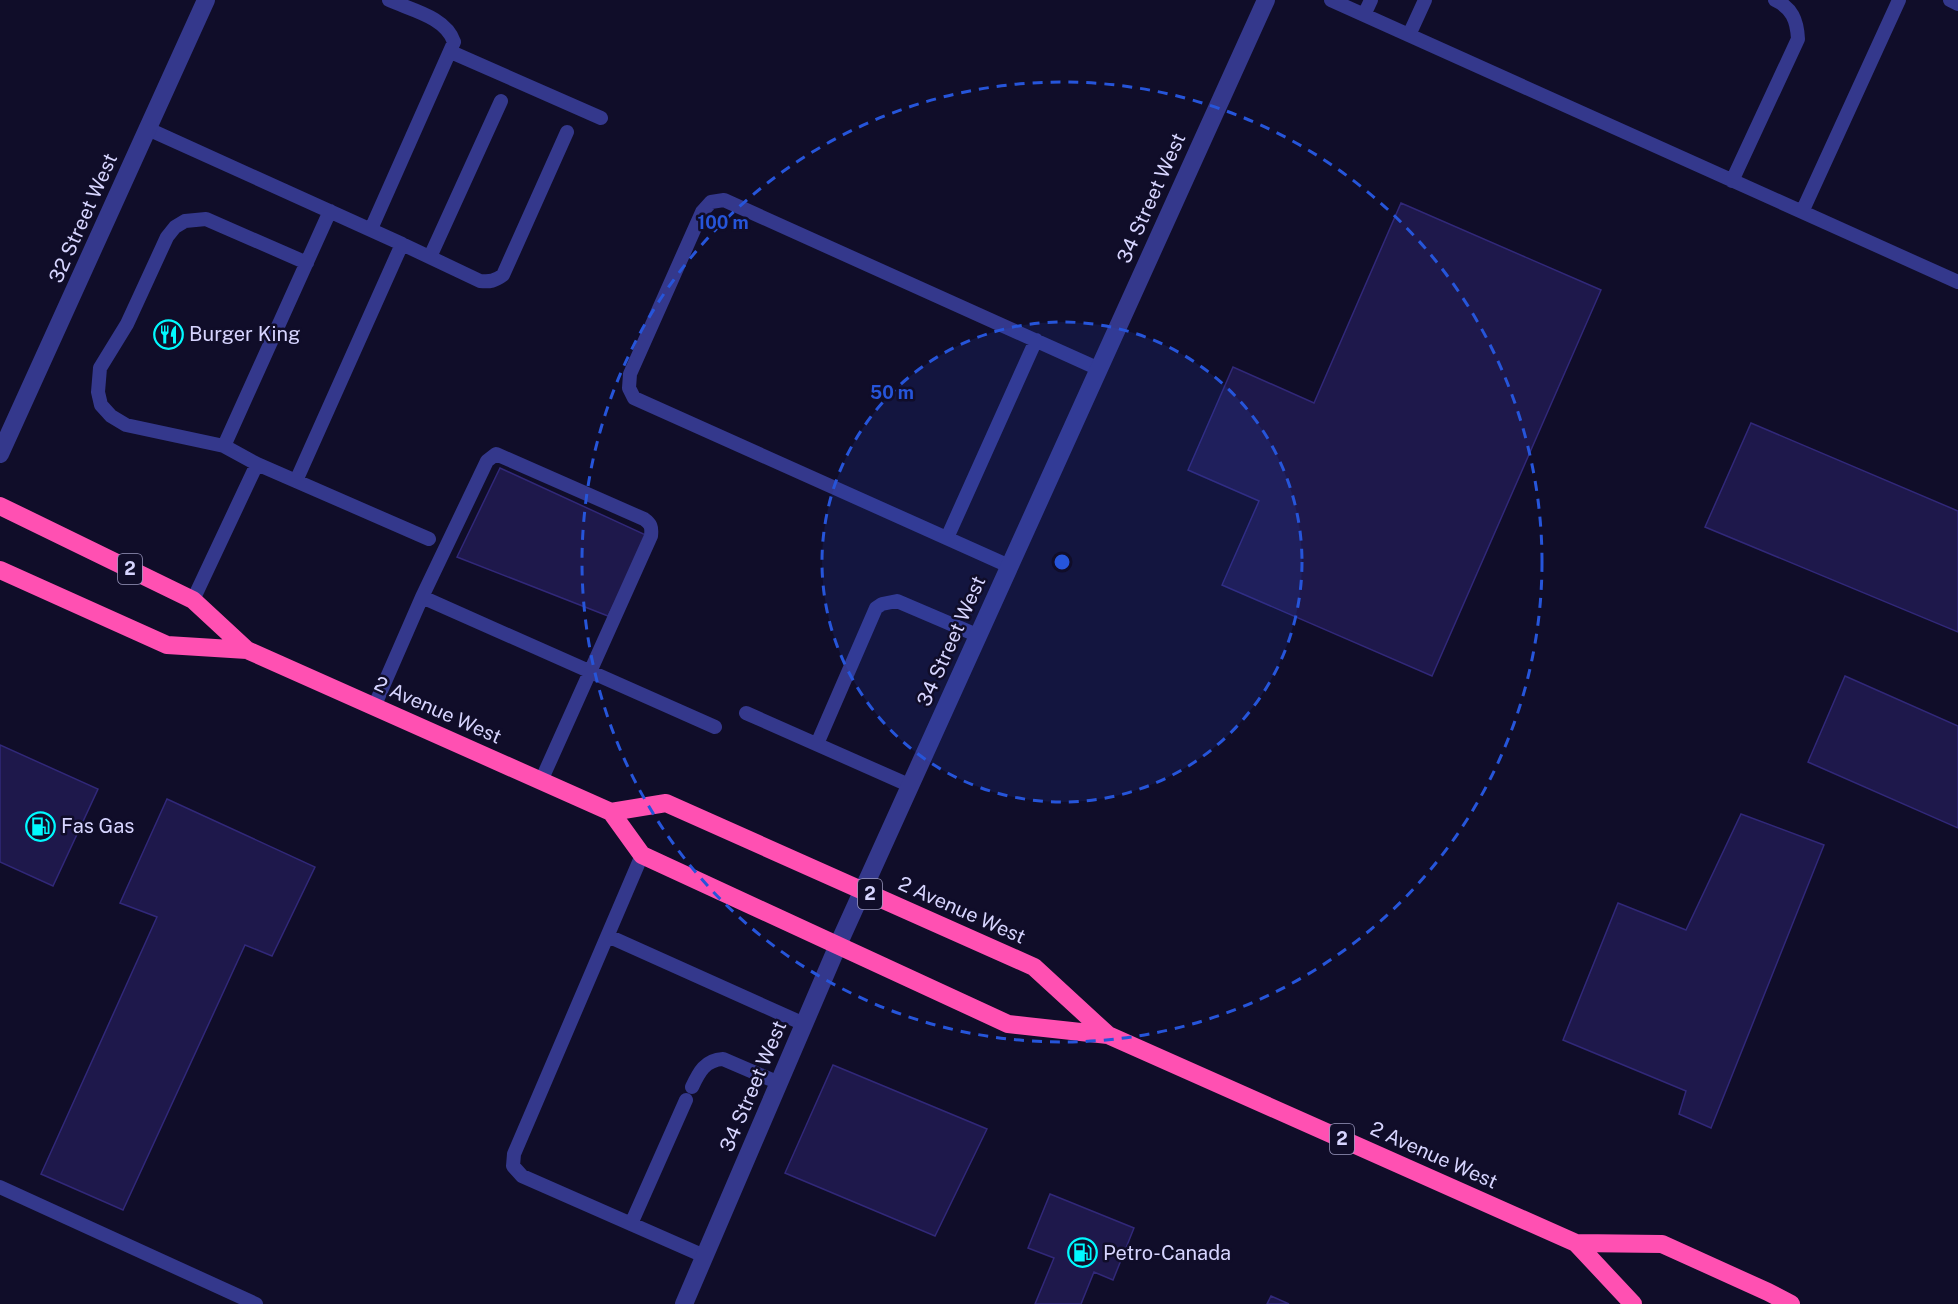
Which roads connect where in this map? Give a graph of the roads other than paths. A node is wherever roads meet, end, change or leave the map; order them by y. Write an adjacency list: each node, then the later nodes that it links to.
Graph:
1 (206, 0): 16 (street, 32 Street West)
2 (389, 0): 13 (lane)
3 (1266, 0): 27 (street, 34 Street West)
4 (1331, 0): 11 (lane)
5 (1371, 0): 11 (lane)
6 (1425, 0): 12 (lane)
7 (1775, 0): 18 (lane)
8 (1899, 0): 20 (lane)
9 (1950, 0): 10 (lane)
10 (1958, 4)
11 (1364, 15): 12 (lane)
12 (1409, 35): 18 (lane)
13 (451, 52): 15 (lane); 21 (lane)
14 (501, 101): 23 (lane)
15 (601, 118)
16 (148, 129): 19 (lane); 29 (street, 32 Street West)
17 (567, 132): 23 (lane)
18 (1732, 181): 20 (lane)
19 (330, 211): 21 (lane); 24 (lane)
20 (1802, 212): 25 (lane)
21 (371, 230): 22 (lane)
22 (402, 244): 23 (lane); 31 (lane)
23 (430, 257)
24 (307, 263): 28 (lane); 28 (lane)
25 (1958, 282)
26 (1036, 340): 27 (lane); 33 (lane); 33 (lane)
27 (1099, 369): 35 (street, 34 Street West)
28 (224, 446): 30 (lane)
29 (0, 454)
30 (256, 464): 31 (lane); 38 (lane)
31 (296, 481): 34 (lane)
32 (0, 506): 38 (highway, 2 Avenue West / 2)
33 (947, 538): 35 (lane)
34 (429, 539)
35 (1009, 566): 39 (street, 34 Street West)
36 (0, 570): 40 (highway, 2 Avenue West / 2)
37 (422, 597): 41 (lane); 41 (lane); 42 (lane)
38 (193, 600): 40 (highway, 2 Avenue West / 2)
39 (979, 636): 45 (lane); 47 (street, 34 Street West)
40 (247, 650): 42 (highway, 2 Avenue West / 2)
41 (590, 672): 44 (lane); 46 (lane)
42 (374, 707): 46 (highway, 2 Avenue West / 2)
43 (746, 713): 45 (lane)
44 (715, 727)
45 (817, 744): 47 (lane)
46 (541, 781): 48 (highway, 2 Avenue West / 2)
47 (911, 786): 50 (street, 34 Street West)
48 (611, 812): 49 (highway, 2 Avenue West / 2); 50 (highway, 2 Avenue West / 2)
49 (642, 855): 51 (lane); 52 (highway, 2 Avenue West / 2)
50 (864, 891): 52 (street, 34 Street West); 54 (highway, 2 Avenue West / 2)
51 (608, 936): 53 (lane); 57 (lane)
52 (838, 945): 53 (street, 34 Street West); 54 (highway, 2 Avenue West / 2)
53 (804, 1024): 55 (street, 34 Street West)
54 (1108, 1035): 58 (highway, 2 Avenue West / 2)
55 (779, 1083): 57 (lane); 59 (street, 34 Street West)
56 (0, 1187): 60 (lane)
57 (631, 1224): 59 (lane)
58 (1576, 1243): 62 (highway, 2 Avenue West / 2); 63 (highway, 2 Avenue West / 2)
59 (704, 1256): 61 (street, 34 Street West)
60 (256, 1304)
61 (684, 1304)
62 (1633, 1304)
63 (1791, 1304)

